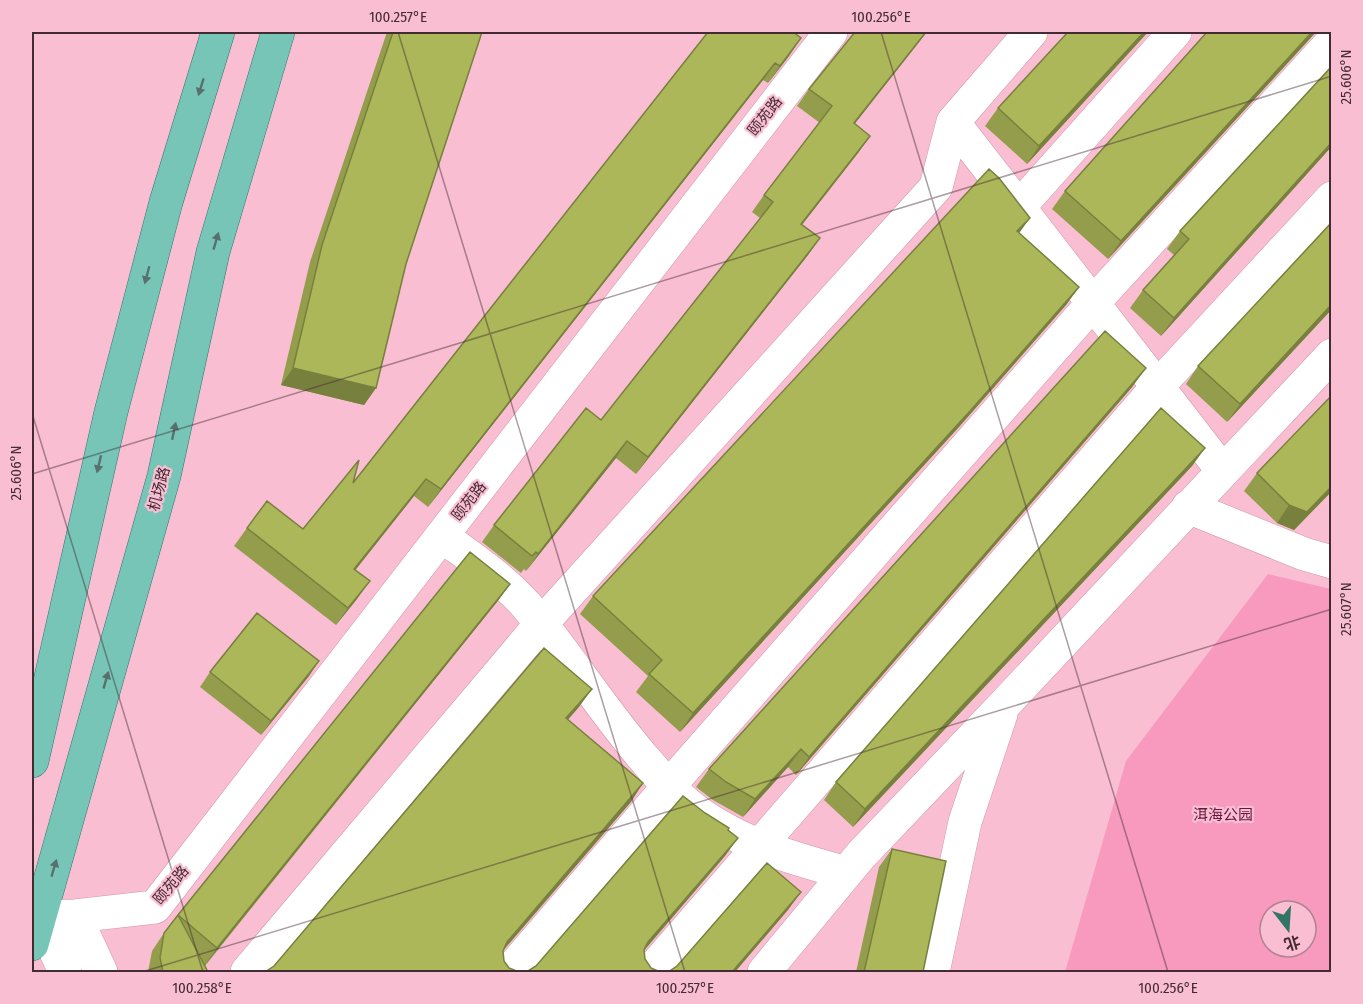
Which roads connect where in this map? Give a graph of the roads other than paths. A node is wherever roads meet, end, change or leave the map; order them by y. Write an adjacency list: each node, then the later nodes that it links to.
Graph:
1 (218, 32): 19 (main road, one-way to 19)
2 (278, 32): 24 (main road, 机场路, one-way to 2)
3 (831, 32): 15 (street, 颐苑路)
4 (1031, 32): 7 (street)
5 (1175, 32): 9 (street)
6 (1332, 42): 10 (street)
7 (953, 122): 9 (street); 17 (street)
8 (1332, 198): 12 (street)
9 (1019, 207): 10 (street)
10 (1093, 303): 12 (street); 20 (street)
11 (1332, 355): 13 (street)
12 (1158, 386): 13 (street); 21 (street)
13 (1222, 470): 14 (street)
14 (1188, 507): 16 (street); 18 (street)
15 (442, 536): 17 (street); 23 (street, 颐苑路)
16 (1332, 562)
17 (541, 624): 20 (street); 27 (street)
18 (1003, 706): 22 (street); 31 (street)
19 (32, 761)
20 (668, 787): 21 (street); 28 (street)
21 (760, 847): 22 (street); 29 (street)
22 (846, 873): 30 (street)
23 (75, 916): 24 (street, 颐苑路); 26 (street)
24 (36, 931): 25 (street)
25 (65, 972)
26 (101, 972)
27 (247, 972)
28 (509, 972)
29 (650, 972)
30 (764, 972)
31 (933, 972)

